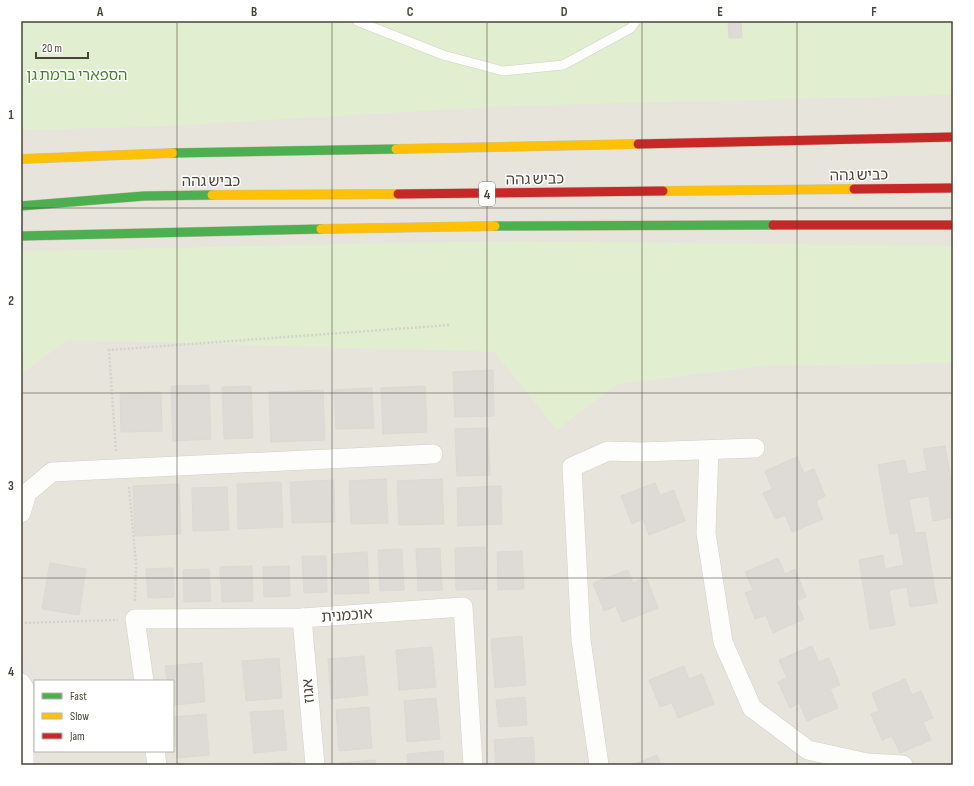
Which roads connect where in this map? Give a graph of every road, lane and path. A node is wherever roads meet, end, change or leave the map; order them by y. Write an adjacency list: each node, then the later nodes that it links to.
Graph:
1 (357, 21): 2 (lane)
2 (636, 21)
3 (953, 137): 4 (highway, כביש גהה)
4 (21, 159)
5 (953, 188): 6 (highway, כביש גהה / 4)
6 (21, 206)
7 (953, 224): 8 (highway)
8 (21, 236)
9 (450, 325): 13 (path)
10 (756, 448): 11 (street)
11 (709, 450): 25 (street); 26 (street)
12 (433, 454): 13 (street)
13 (122, 468): 14 (street); 16 (path)
14 (21, 513)
15 (302, 618): 16 (street, אוכמנית); 23 (street, אגוז); 24 (street, אוכמנית)
16 (135, 619): 17 (path); 18 (street)
17 (21, 623)
18 (144, 680)
19 (21, 683): 21 (street)
20 (154, 752): 22 (street)
21 (24, 765)
22 (157, 765)
23 (315, 765)
24 (473, 765)
25 (599, 765)
26 (903, 765)

